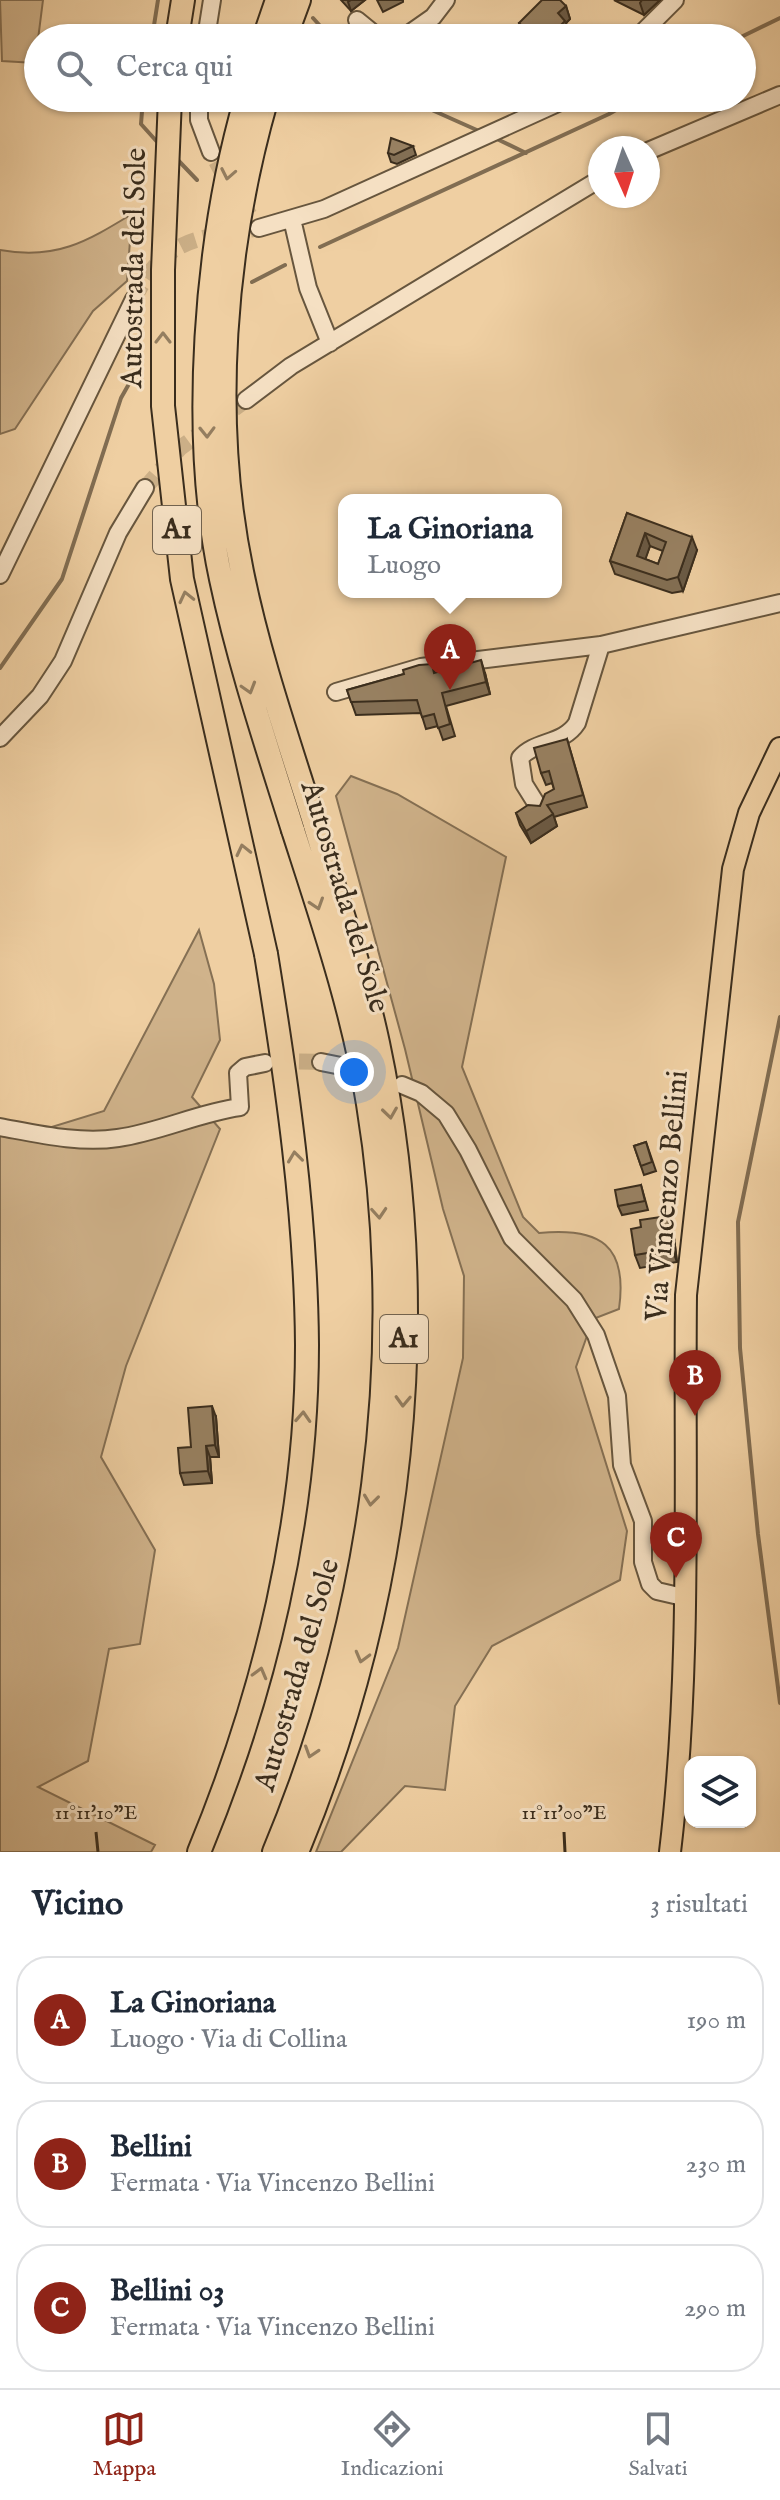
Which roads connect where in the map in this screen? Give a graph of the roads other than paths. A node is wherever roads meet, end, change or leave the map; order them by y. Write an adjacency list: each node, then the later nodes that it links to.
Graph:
1 (183, 0): 8 (highway)
2 (212, 0): 9 (street)
3 (277, 0): 10 (highway)
4 (299, 0): 11 (highway)
5 (446, 0): 13 (street)
6 (675, 0): 14 (street)
7 (357, 20): 12 (street)
8 (179, 24)
9 (208, 24)
10 (269, 24)
11 (290, 24)
12 (362, 24)
13 (423, 24)
14 (651, 24)
15 (780, 95): 16 (street)
16 (756, 105)
17 (169, 112): 46 (highway, Autostrada del Sole / A1, one-way to 17, bridge)
18 (199, 112): 24 (street)
19 (243, 112): 39 (highway, Autostrada del Sole / A1, one-way to 39, bridge)
20 (263, 112): 39 (highway, Autostrada del Sole / A1, bridge)
21 (538, 112): 26 (street)
22 (740, 112): 23 (street)
23 (660, 146)
24 (211, 152)
25 (588, 186): 29 (street)
26 (292, 219): 27 (street); 29 (street)
27 (259, 228)
28 (134, 299): 32 (street)
29 (330, 343): 30 (street)
30 (246, 400)
31 (145, 488): 36 (street)
32 (0, 575)
33 (780, 603): 34 (street)
34 (601, 645): 35 (street); 38 (street)
35 (336, 692)
36 (0, 738)
37 (780, 748): 45 (main road, Via Vincenzo Bellini)
38 (539, 808)
39 (304, 826): 47 (highway, Autostrada del Sole / A1, one-way to 47); 48 (highway, Autostrada del Sole / A1, one-way to 48)
40 (321, 1062): 42 (street)
41 (265, 1063): 44 (street)
42 (346, 1067)
43 (402, 1085): 45 (street)
44 (0, 1127)
45 (683, 1597): 49 (main road, Via Vincenzo Bellini)
46 (199, 1852)
47 (274, 1852)
48 (297, 1852)
49 (670, 1852)

